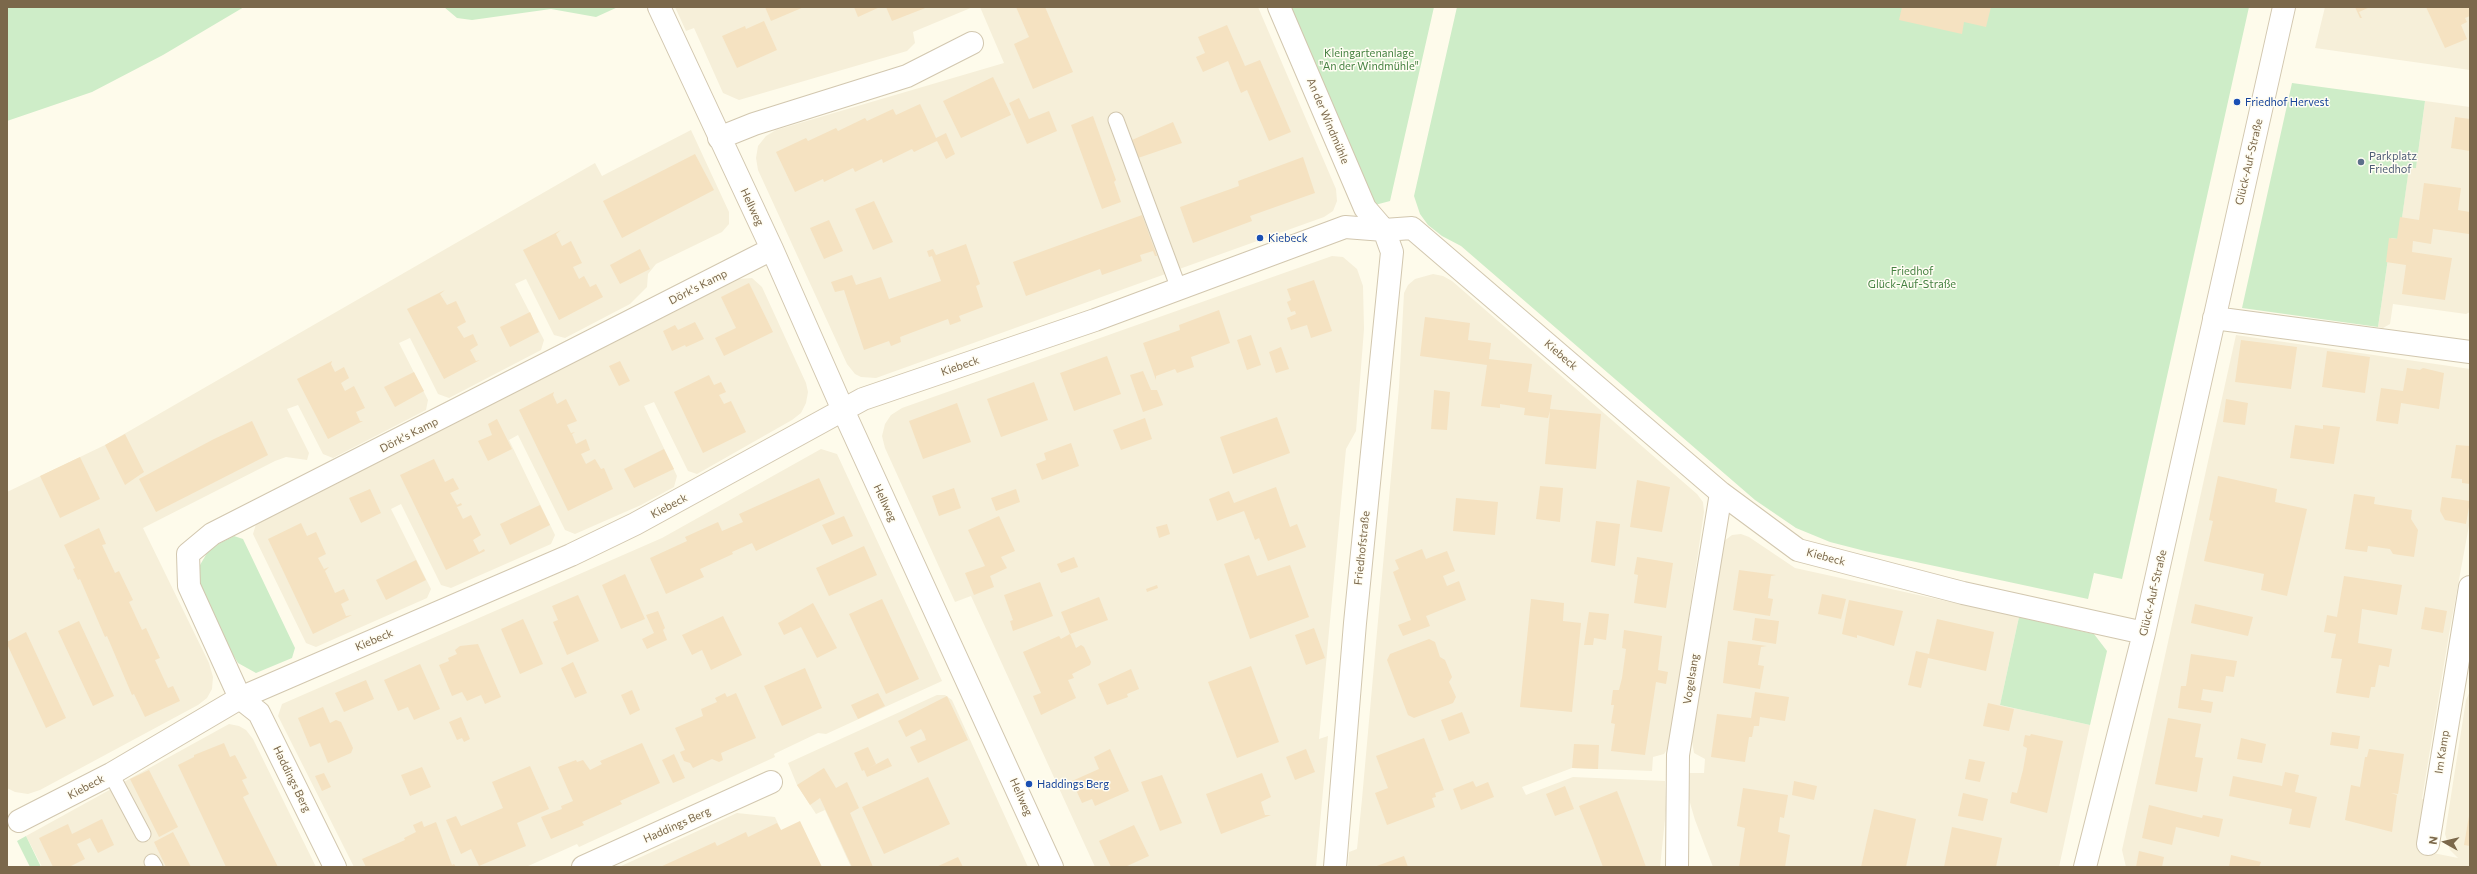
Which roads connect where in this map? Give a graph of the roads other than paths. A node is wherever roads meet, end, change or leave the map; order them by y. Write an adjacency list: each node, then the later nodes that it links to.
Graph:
1 (659, 7): 6 (street, Hellweg)
2 (1279, 7): 7 (street, An der Windmühle)
3 (2284, 7): 10 (street, Glück-Auf-Straße)
4 (972, 43): 6 (street)
5 (1116, 120): 9 (lane)
6 (719, 138): 8 (street, Hellweg)
7 (1384, 230): 9 (street, Kiebeck); 13 (street, Kiebeck); 26 (street, Friedhofstraße)
8 (772, 249): 12 (street, Hellweg); 17 (street, Dörk's Kamp)
9 (1179, 289): 12 (street, Kiebeck)
10 (2214, 318): 11 (street); 15 (street, Glück-Auf-Straße)
11 (2470, 352)
12 (843, 410): 17 (street, Kiebeck); 25 (street, Hellweg)
13 (1721, 493): 15 (street, Kiebeck); 27 (street, Vogelsang)
14 (2470, 587): 16 (street, Im Kamp)
15 (2144, 633): 28 (street, Glück-Auf-Straße)
16 (2463, 660): 22 (street, Im Kamp)
17 (240, 698): 18 (street, Kiebeck); 23 (street, Haddings Berg)
18 (111, 774): 20 (street, Kiebeck); 21 (lane)
19 (771, 782): 24 (street, Haddings Berg)
20 (19, 821)
21 (143, 834)
22 (2428, 844)
23 (335, 867)
24 (583, 867)
25 (1052, 867)
26 (1334, 867)
27 (1677, 867)
28 (2085, 867)

